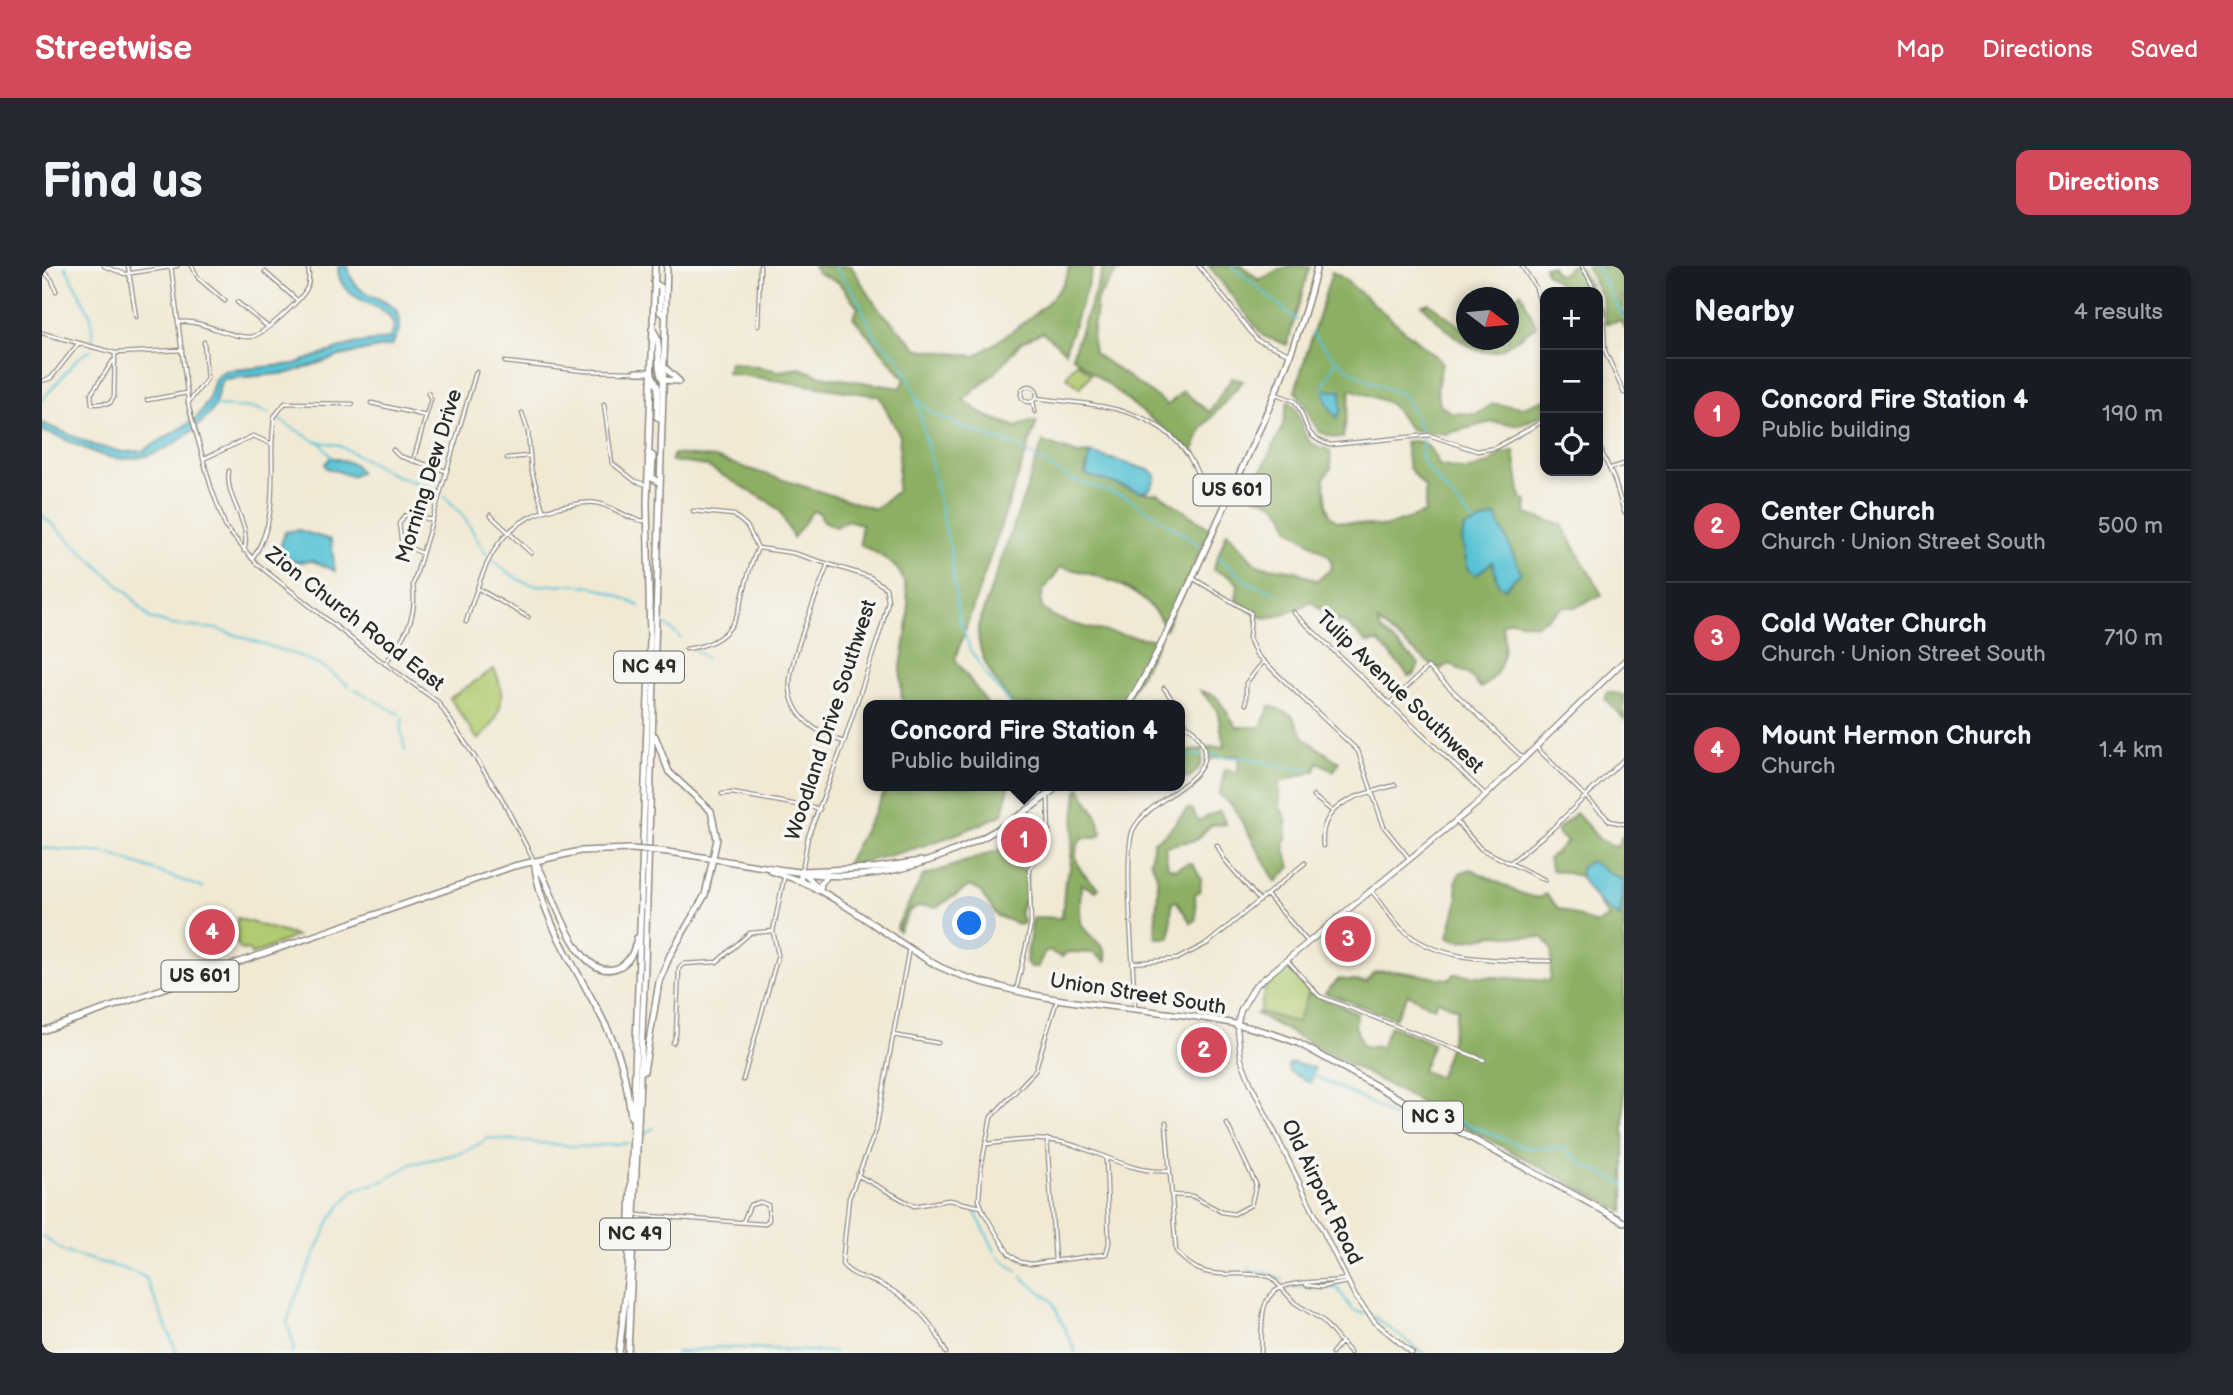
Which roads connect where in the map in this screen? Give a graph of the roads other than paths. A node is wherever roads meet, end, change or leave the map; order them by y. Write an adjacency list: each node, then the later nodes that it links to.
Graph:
1 (104, 266): 16 (street)
2 (128, 266): 16 (street)
3 (177, 266): 13 (street)
4 (192, 266): 21 (street)
5 (308, 266): 20 (street)
6 (654, 266): 17 (main road, NC 49)
7 (667, 266): 24 (main road, NC 49)
8 (760, 266): 28 (street)
9 (1199, 266): 36 (street)
10 (1317, 266): 36 (main road, US 601)
11 (1522, 266): 23 (street)
12 (1582, 266): 18 (street)
13 (171, 267): 16 (street); 26 (street, Zion Church Road East)
14 (42, 270): 19 (street)
15 (265, 272): 20 (street)
16 (130, 274): 25 (street)
17 (654, 283): 24 (main road); 30 (main road, NC 49)
18 (1593, 287)
19 (56, 291)
20 (297, 300): 29 (street)
21 (225, 301)
22 (237, 302): 29 (street)
23 (1540, 303)
24 (665, 315): 39 (main road, NC 49)
25 (136, 317)
26 (180, 322): 29 (street); 34 (street, Zion Church Road East)
27 (1603, 324): 50 (street)
28 (758, 326)
29 (268, 327)
30 (652, 329): 42 (main road, NC 49); 44 (main road)
31 (42, 333): 33 (street)
32 (204, 342): 57 (street)
33 (78, 344): 35 (street); 43 (street)
34 (182, 350): 35 (street); 48 (street, Zion Church Road East)
35 (115, 353): 37 (street)
36 (1291, 355): 51 (main road, US 601)
37 (113, 361): 37 (street)
38 (505, 362): 41 (street)
39 (663, 366): 44 (main road, NC 49); 44 (main road)
40 (476, 372): 74 (street, Morning Dew Drive)
41 (636, 372): 42 (main road); 45 (main road)
42 (651, 372): 45 (main road, NC 49); 61 (main road)
43 (42, 380)
44 (663, 380): 61 (main road, NC 49)
45 (650, 382): 65 (main road, NC 49)
46 (1027, 382): 47 (street)
47 (1027, 387): 52 (street); 52 (street)
48 (187, 393): 53 (street); 57 (street, Zion Church Road East)
49 (428, 393): 60 (street)
50 (1624, 393)
51 (1276, 394): 62 (street); 77 (main road, US 601)
52 (1035, 399): 58 (street); 77 (street)
53 (147, 400)
54 (371, 403): 60 (street)
55 (353, 404): 63 (street)
56 (604, 404): 76 (street)
57 (188, 405): 69 (street, Zion Church Road East)
58 (1035, 412)
59 (522, 413): 67 (street)
60 (426, 416): 70 (street)
61 (661, 419): 75 (main road, NC 49)
62 (1540, 423)
63 (272, 444): 69 (street); 89 (street)
64 (393, 450): 70 (street)
65 (648, 453): 75 (main road); 76 (main road, NC 49)
66 (1603, 454): 72 (street)
67 (529, 456): 68 (street); 78 (street)
68 (507, 458)
69 (202, 459): 86 (street, Zion Church Road East)
70 (413, 461): 74 (street)
71 (1624, 464): 72 (street)
72 (1610, 468): 80 (street)
73 (229, 471): 86 (street)
74 (446, 471): 82 (street, Morning Dew Drive)
75 (659, 482): 106 (main road, NC 49)
76 (647, 485): 83 (main road, NC 49)
77 (1227, 500): 91 (main road, US 601)
78 (543, 510): 83 (street); 84 (street)
79 (693, 511): 85 (street)
80 (1624, 512)
81 (490, 515): 84 (street)
82 (432, 520): 87 (street, Morning Dew Drive); 87 (street)
83 (647, 522): 143 (main road, NC 49)
84 (509, 532): 88 (street); 92 (street)
85 (758, 548): 90 (street, Woodland Drive Southwest); 96 (street)
86 (244, 552): 89 (street, Zion Church Road East)
87 (422, 554): 99 (street, Morning Dew Drive)
88 (531, 554)
89 (252, 559): 99 (street, Zion Church Road East)
90 (828, 564): 107 (street); 107 (street, Woodland Drive Southwest)
91 (1191, 578): 98 (street); 101 (main road, US 601)
92 (477, 588): 94 (street); 95 (street)
93 (1293, 612): 104 (street, Tulip Avenue Southwest)
94 (528, 617)
95 (466, 622)
96 (686, 649)
97 (1624, 661): 108 (main road, Union Street South)
98 (1264, 662): 103 (street); 115 (street)
99 (385, 664): 129 (street, Zion Church Road East)
100 (1164, 688): 102 (street)
101 (1130, 700)
102 (1172, 700)
103 (1246, 704)
104 (1389, 704): 110 (street); 118 (street, Tulip Avenue Southwest)
105 (1186, 725): 111 (street)
106 (653, 726): 128 (main road); 160 (main road, NC 49)
107 (844, 742): 121 (street, Woodland Drive Southwest)
108 (1538, 748): 110 (main road, Union Street South); 120 (street)
109 (1624, 759): 120 (street)
110 (1525, 760): 118 (main road, Union Street South)
111 (1185, 785)
112 (1395, 785): 115 (street)
113 (1051, 791): 117 (main road, US 601)
114 (1176, 791): 149 (street)
115 (1373, 792): 122 (street); 127 (street)
116 (722, 794): 121 (street)
117 (1047, 794): 130 (main road, US 601); 150 (street)
118 (1486, 795): 123 (main road, Union Street South)
119 (1313, 796): 122 (street)
120 (1586, 797): 124 (street); 131 (street)
121 (820, 809): 134 (street, Woodland Drive Southwest)
122 (1332, 811): 126 (street)
123 (1455, 820): 127 (main road, Union Street South); 131 (street)
124 (1624, 824)
125 (1217, 845): 142 (street)
126 (1323, 846)
127 (1409, 858): 140 (main road, Union Street South)
128 (715, 860): 129 (main road, US 601, bridge); 133 (main road, US 601); 160 (main road)
129 (534, 861): 143 (main road); 154 (main road, US 601); 163 (main road)
130 (921, 861): 134 (main road, US 601); 135 (main road, US 601)
131 (1511, 862): 137 (street)
132 (1305, 863): 141 (street)
133 (758, 867): 134 (main road, US 601); 136 (main road, Union Street South)
134 (802, 871): 135 (main road, US 601); 138 (main road); 139 (main road, Union Street South / NC 3)
135 (828, 875): 139 (main road)
136 (785, 876): 138 (main road, Union Street South); 144 (street)
137 (1545, 880)
138 (800, 881): 139 (main road, Union Street South)
139 (820, 890): 146 (main road, Union Street South / NC 3)
140 (1370, 890): 145 (main road, Union Street South); 148 (street)
141 (1267, 895): 142 (street); 145 (street)
142 (1260, 901): 149 (street)
143 (640, 924): 163 (main road, NC 49)
144 (773, 931): 156 (street); 159 (street)
145 (1308, 942): 147 (main road, Union Street South)
146 (909, 948): 150 (main road, Union Street South / NC 3); 155 (street)
147 (1286, 960): 153 (main road, Union Street South); 158 (street)
148 (1551, 961)
149 (1133, 963): 152 (street)
150 (1016, 991): 151 (main road, Union Street South / NC 3)
151 (1057, 998): 152 (main road, Union Street South / NC 3); 165 (street)
152 (1135, 1010): 153 (main road, Union Street South / NC 3)
153 (1237, 1025): 173 (main road, NC 3); 175 (street, Old Airport Road)
154 (42, 1031)
155 (893, 1035): 157 (street); 168 (street)
156 (673, 1043)
157 (938, 1043)
158 (1484, 1060)
159 (743, 1080)
160 (640, 1095): 171 (main road, NC 49)
161 (1166, 1122): 167 (street)
162 (1227, 1124): 169 (street)
163 (633, 1135): 178 (main road, NC 49)
164 (1046, 1139): 165 (street); 166 (street); 174 (street)
165 (985, 1144): 170 (street)
166 (1106, 1158): 167 (street); 174 (street)
167 (1170, 1171): 169 (street)
168 (857, 1174): 170 (street); 180 (street)
169 (1171, 1195): 176 (street)
170 (981, 1206): 174 (street)
171 (636, 1215): 172 (street); 179 (main road, NC 49)
172 (743, 1222): 172 (street)
173 (1624, 1222)
174 (1056, 1262)
175 (1348, 1280): 176 (street); 184 (street, Old Airport Road)
176 (1281, 1287): 177 (street); 181 (street)
177 (1341, 1342): 182 (street); 183 (street)
178 (619, 1353)
179 (628, 1353)
180 (946, 1353)
181 (1261, 1353)
182 (1332, 1353)
183 (1350, 1353)
184 (1412, 1353)

